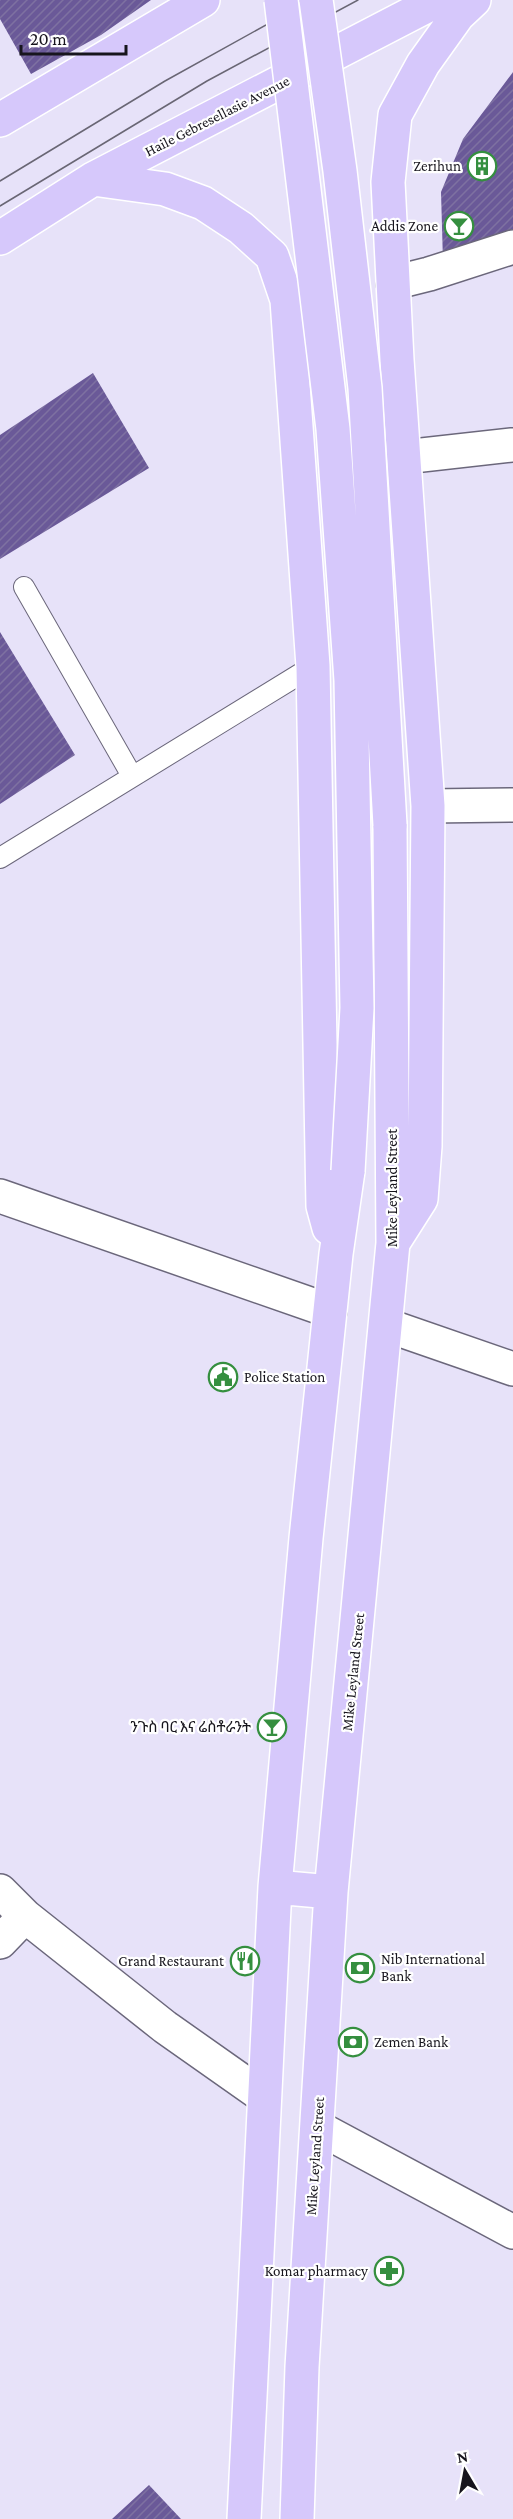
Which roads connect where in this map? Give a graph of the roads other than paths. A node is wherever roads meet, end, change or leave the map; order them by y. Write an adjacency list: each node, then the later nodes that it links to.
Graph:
1 (178, 0): 7 (main road)
2 (203, 0): 7 (main road)
3 (281, 0): 23 (main road, bridge)
4 (316, 0): 22 (main road, Mike Leyland Street, bridge)
5 (438, 0): 9 (main road, Haile Gebresellasie Avenue)
6 (474, 0): 12 (main road)
7 (150, 30): 8 (main road)
8 (0, 120)
9 (93, 179): 10 (main road, Haile Gebresellasie Avenue); 16 (main road)
10 (0, 238)
11 (513, 247): 12 (street)
12 (393, 283): 14 (main road)
13 (512, 445): 14 (street)
14 (404, 457): 19 (main road)
15 (24, 587): 17 (lane)
16 (313, 666): 17 (lane); 23 (main road)
17 (132, 776): 20 (lane)
18 (513, 805): 19 (street)
19 (428, 806): 22 (main road)
20 (0, 858)
21 (0, 1196): 24 (street)
22 (393, 1243): 25 (main road, Mike Leyland Street)
23 (336, 1254): 24 (main road)
24 (330, 1311): 27 (main road)
25 (386, 1325): 26 (street); 29 (main road, Mike Leyland Street)
26 (513, 1369)
27 (275, 1887): 29 (main road); 32 (main road)
28 (0, 1891): 30 (street)
29 (331, 1892): 33 (main road, Mike Leyland Street)
30 (25, 1917): 31 (street); 32 (street)
31 (0, 1942)
32 (263, 2096): 35 (main road)
33 (317, 2127): 34 (street); 36 (main road, Mike Leyland Street)
34 (513, 2232)
35 (244, 2519)
36 (297, 2519)

